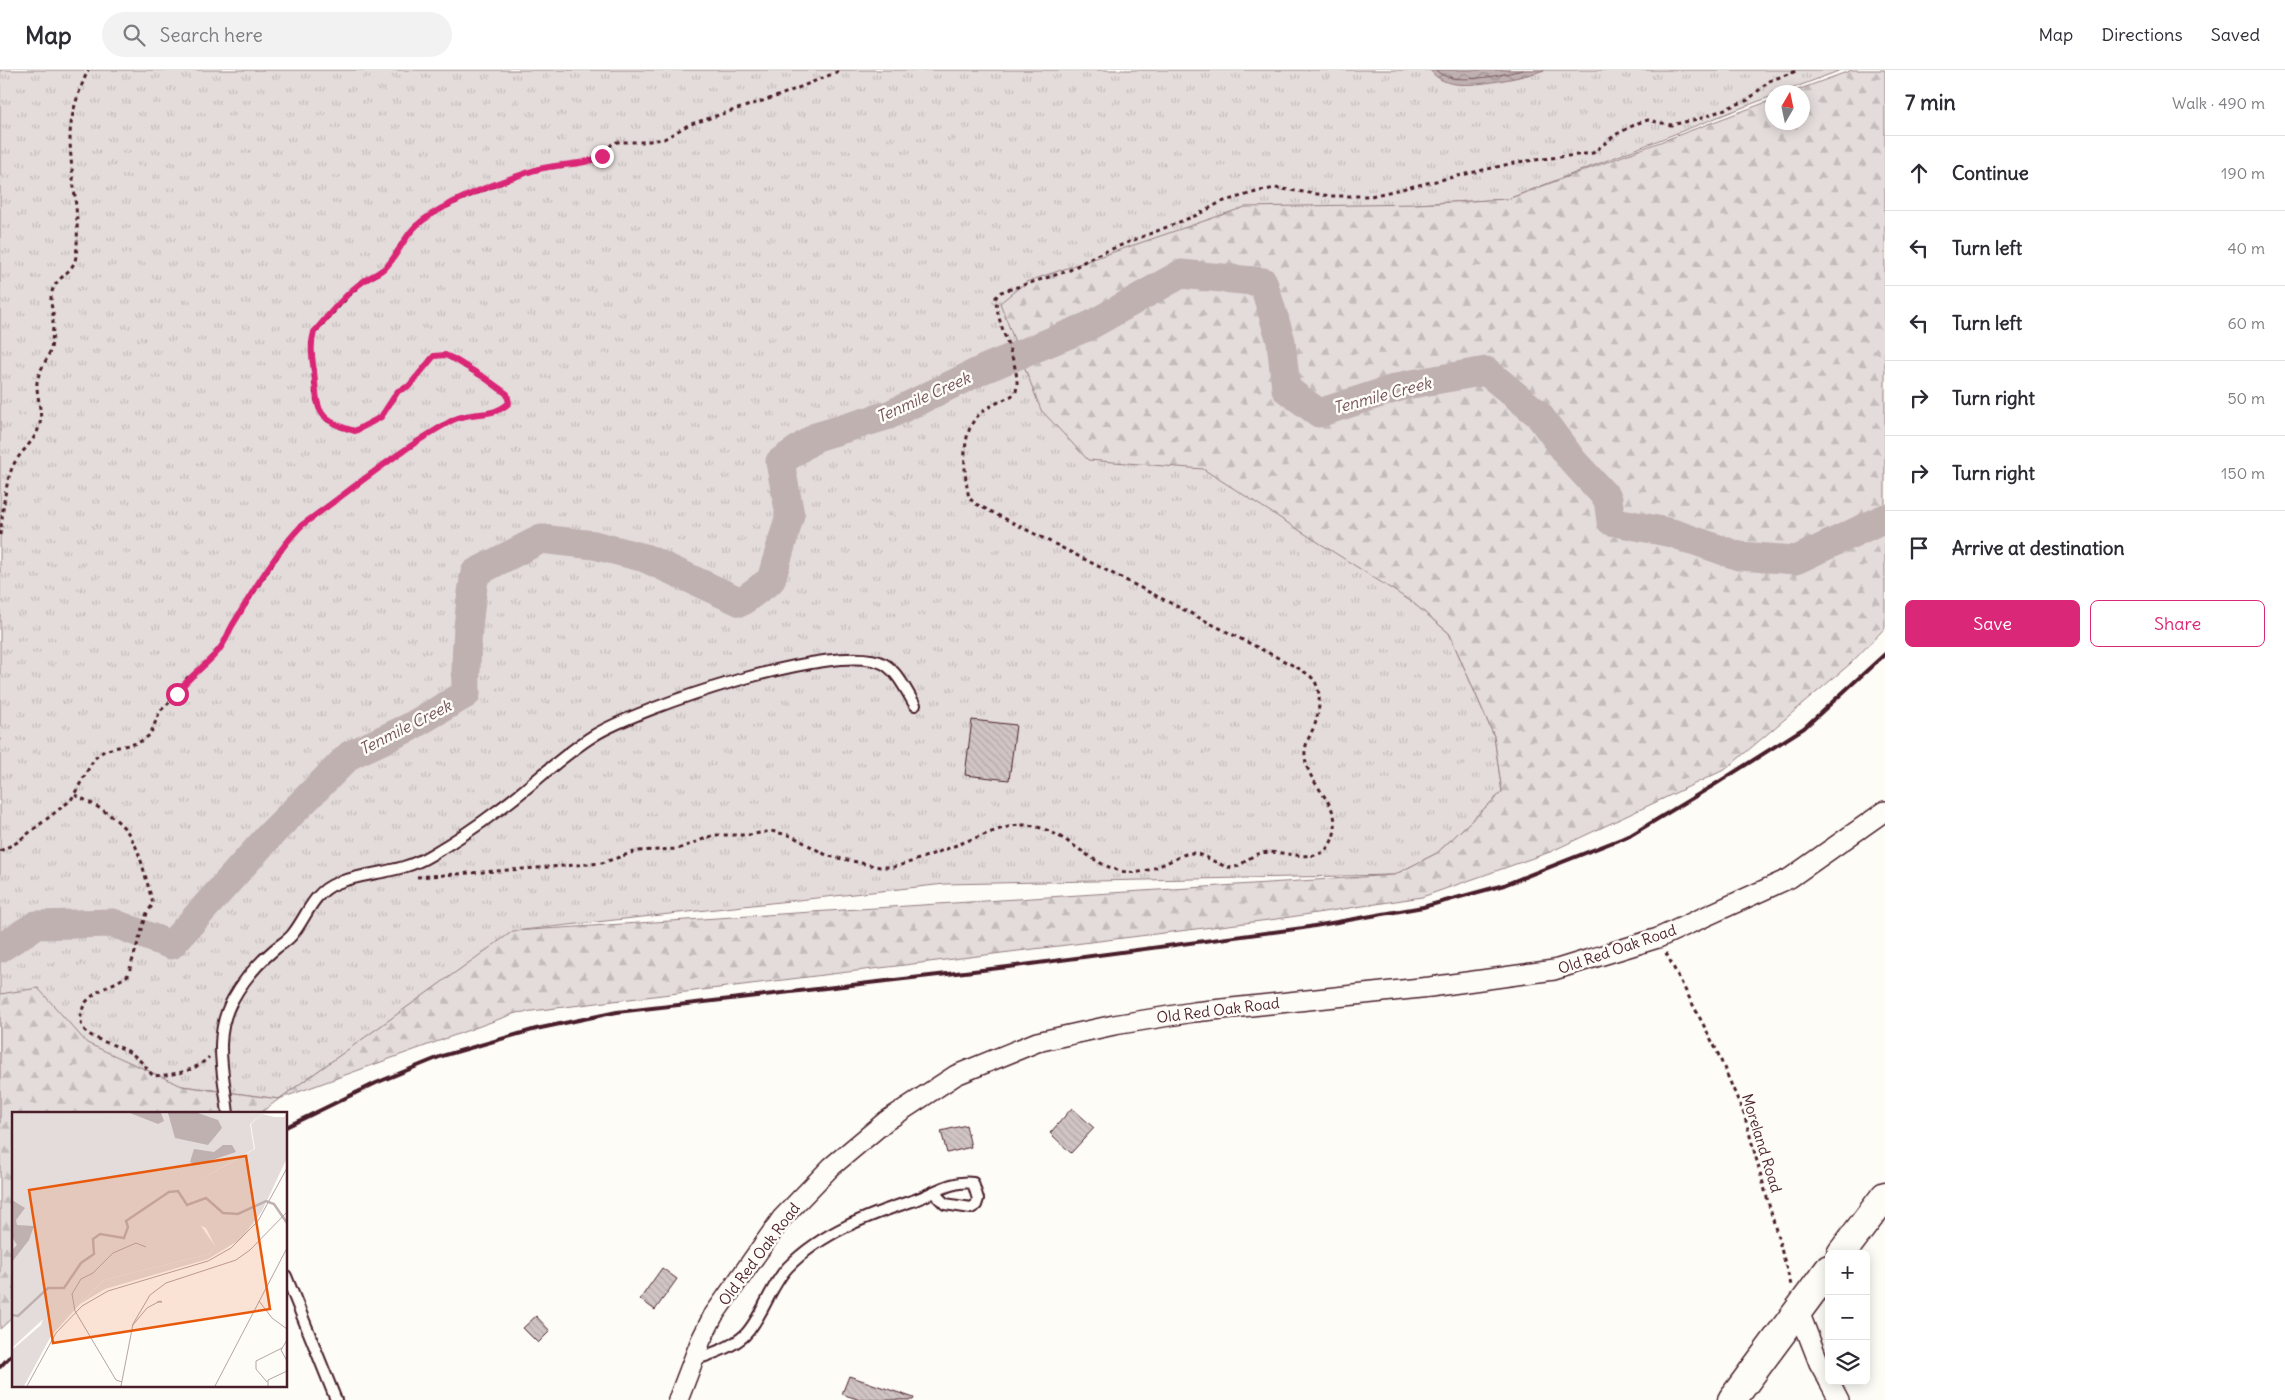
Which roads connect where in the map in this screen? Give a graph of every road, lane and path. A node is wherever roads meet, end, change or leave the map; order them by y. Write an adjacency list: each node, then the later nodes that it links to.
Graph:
1 (88, 70): 4 (path)
2 (842, 70): 6 (path)
3 (1799, 70): 9 (path)
4 (0, 535)
5 (914, 705): 12 (lane)
6 (75, 795): 8 (path); 11 (path)
7 (1885, 810): 10 (street, Old Red Oak Road)
8 (0, 851)
9 (415, 877)
10 (1658, 938): 18 (path, Moreland Road); 19 (street, Old Red Oak Road)
11 (214, 1052)
12 (228, 1112)
13 (934, 1193): 19 (lane)
14 (1885, 1196): 15 (main road)
15 (1844, 1250)
16 (1825, 1274): 18 (main road)
17 (288, 1281): 22 (lane)
18 (1798, 1309): 20 (street); 24 (main road)
19 (693, 1360): 23 (street, Old Red Oak Road)
20 (1825, 1374)
21 (1831, 1385): 25 (street)
22 (336, 1400)
23 (678, 1400)
24 (1732, 1400)
25 (1839, 1400)

